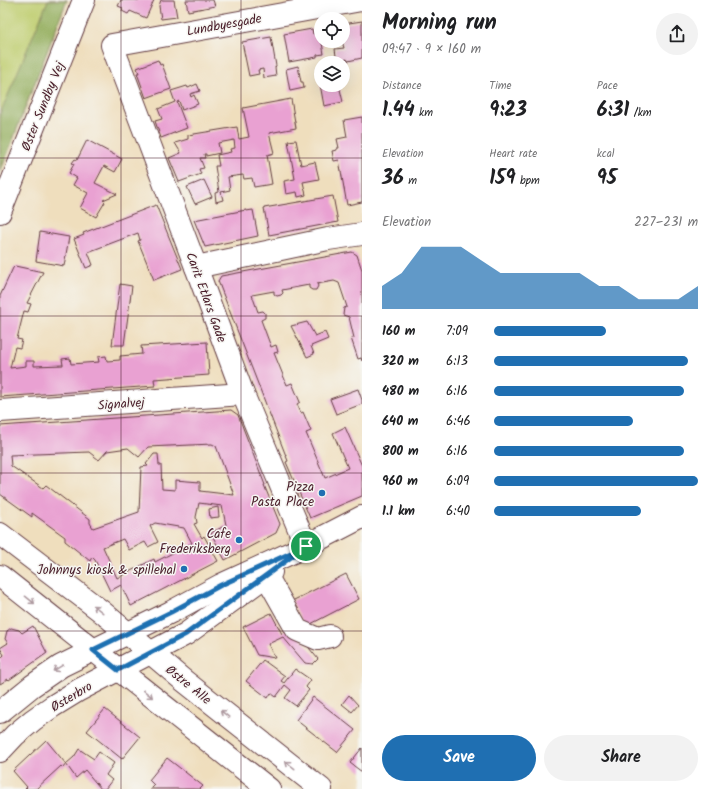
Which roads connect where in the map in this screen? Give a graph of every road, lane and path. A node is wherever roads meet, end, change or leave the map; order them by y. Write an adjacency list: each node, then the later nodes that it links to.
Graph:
1 (84, 0): 4 (street, Øster Sundby Vej)
2 (361, 0): 3 (street, Lundbyesgade)
3 (112, 45): 6 (street, Carit Etlars Gade)
4 (0, 212)
5 (362, 234): 6 (street)
6 (196, 266): 7 (street, Carit Etlars Gade)
7 (243, 394): 8 (street, Signalvej); 11 (street, Carit Etlars Gade)
8 (0, 411)
9 (359, 524): 11 (street)
10 (0, 534): 14 (street, Østre Alle, one-way to 10)
11 (306, 546): 12 (street, Østerbro); 14 (street)
12 (266, 575): 15 (street); 17 (street, Østerbro)
13 (0, 576): 16 (street, one-way to 16)
14 (128, 633): 16 (street); 17 (street, Østre Alle)
15 (330, 636)
16 (93, 650): 18 (street); 19 (street, one-way to 19)
17 (151, 652): 18 (street, Østerbro); 22 (street, Østre Alle, one-way to 17)
18 (118, 670): 20 (street, Østerbro); 21 (street, one-way to 21)
19 (0, 712)
20 (0, 751)
21 (269, 789)
22 (321, 789)

